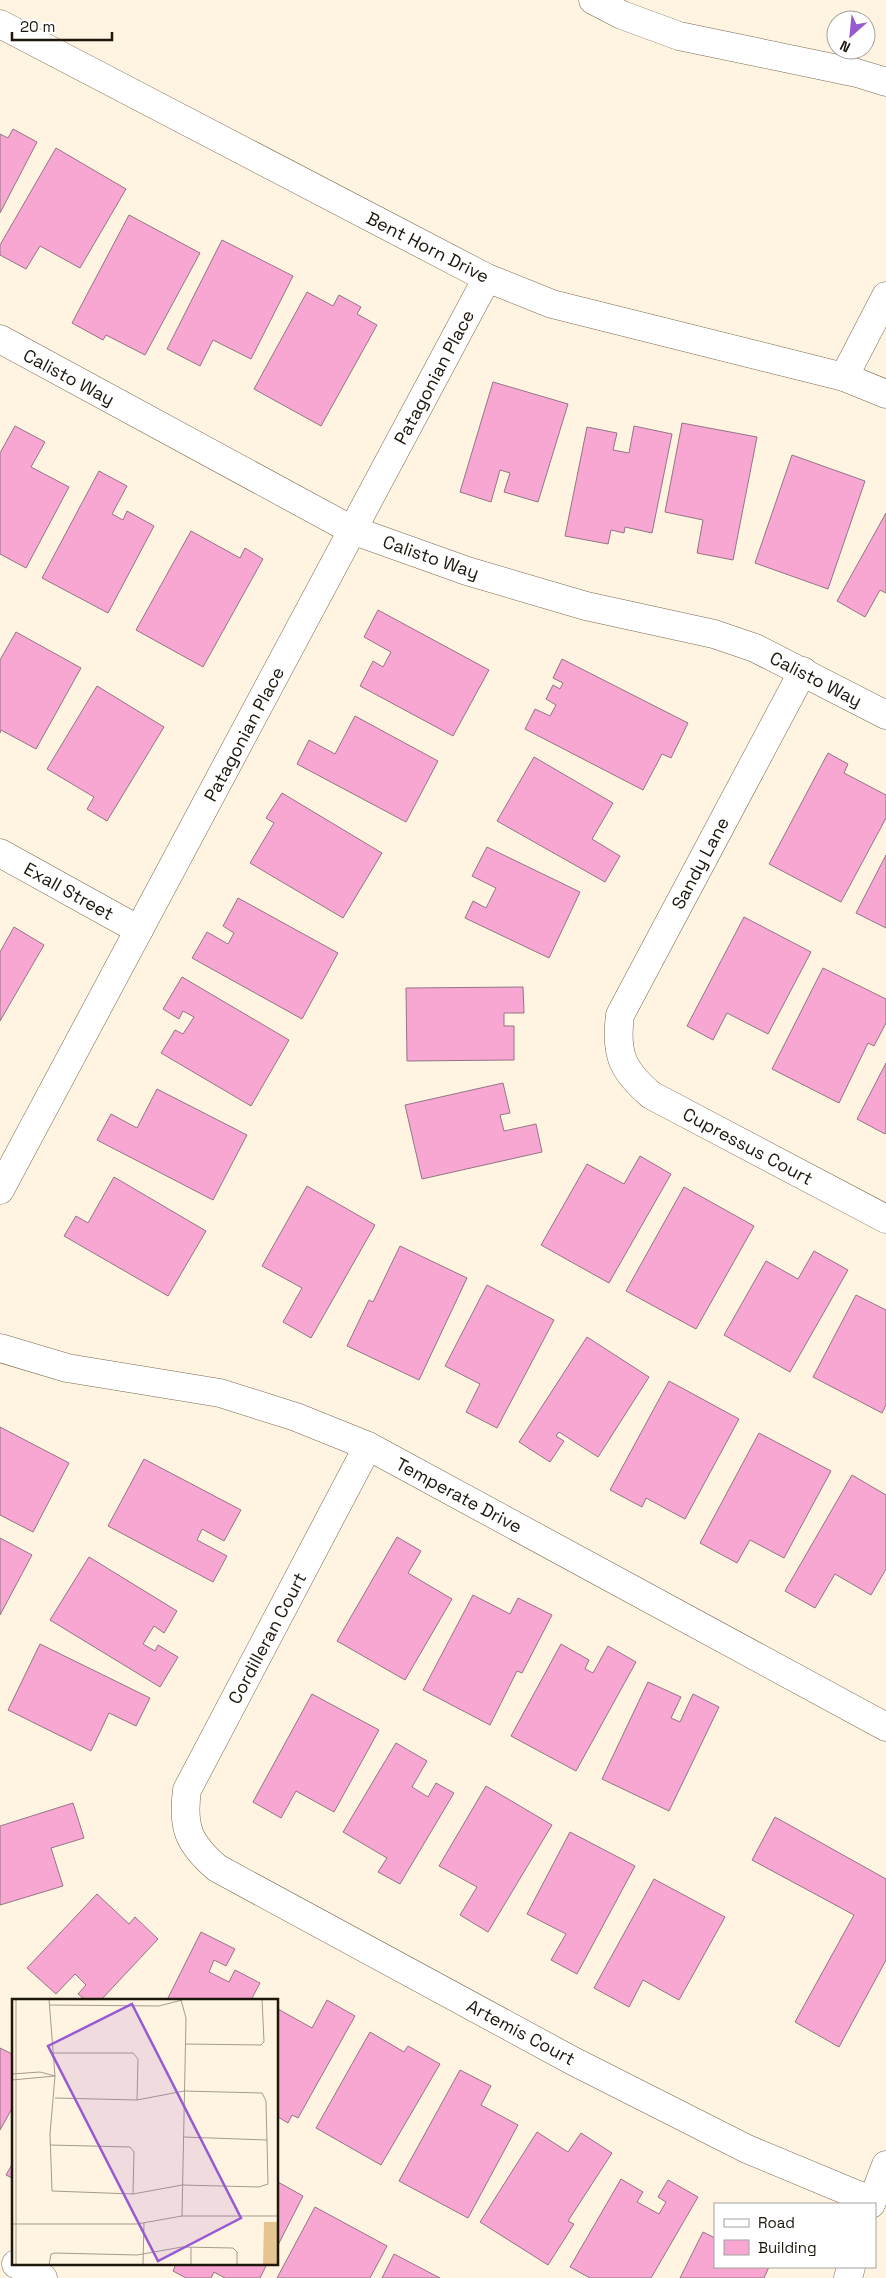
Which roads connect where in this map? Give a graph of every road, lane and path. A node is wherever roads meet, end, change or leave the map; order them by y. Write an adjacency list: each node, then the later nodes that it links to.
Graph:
1 (594, 0): 3 (street)
2 (0, 24): 4 (street, Bent Horn Drive)
3 (886, 82)
4 (487, 278): 7 (street, Bent Horn Drive); 9 (street, Patagonian Place)
5 (886, 296): 7 (street)
6 (0, 339): 9 (street, Calisto Way)
7 (844, 377): 8 (street, Bent Horn Drive)
8 (886, 394)
9 (352, 530): 10 (street, Calisto Way); 13 (street, Patagonian Place)
10 (803, 671): 11 (street, Calisto Way); 14 (street, Sandy Lane)
11 (886, 714)
12 (0, 853): 13 (street, Exall Street)
13 (139, 930): 15 (street, Patagonian Place)
14 (622, 1060): 16 (street, Cupressus Court)
15 (0, 1190)
16 (886, 1219)
17 (0, 1348): 18 (street, Temperate Drive)
18 (368, 1446): 19 (street, Temperate Drive); 20 (street, Cordilleran Court)
19 (886, 1727)
20 (188, 1834): 22 (street, Artemis Court)
21 (886, 2165): 22 (street)
22 (871, 2203)
23 (0, 2256): 24 (street)
24 (12, 2262)
25 (19, 2266): 26 (street)
26 (42, 2278)

